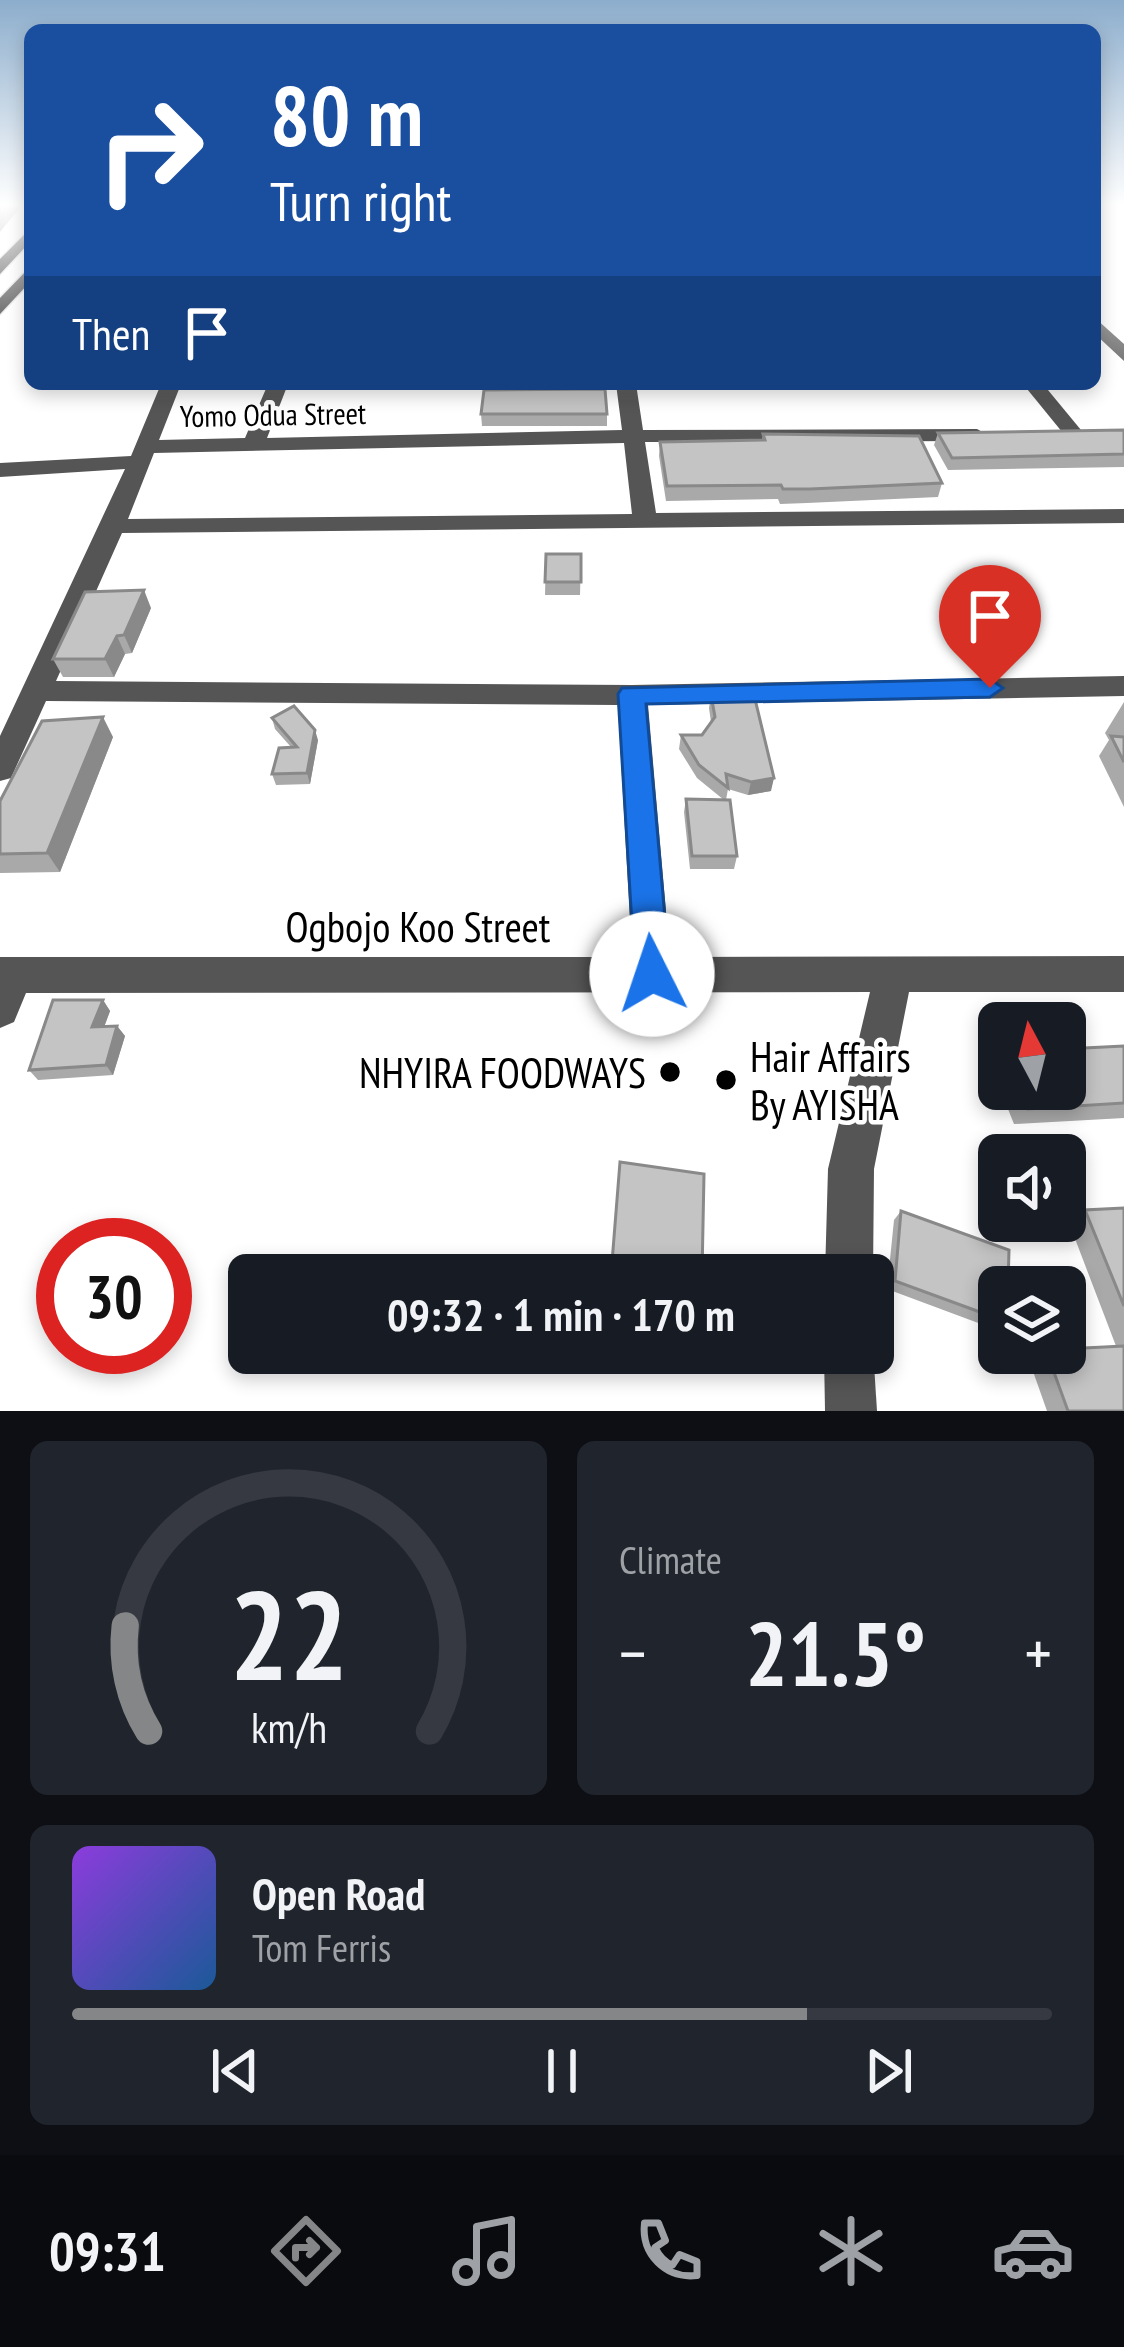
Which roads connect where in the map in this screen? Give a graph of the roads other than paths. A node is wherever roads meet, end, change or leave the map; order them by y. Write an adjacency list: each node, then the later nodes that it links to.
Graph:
1 (24, 279): 2 (main road)
2 (0, 309)
3 (1101, 330): 4 (street)
4 (1124, 355)
5 (168, 390): 13 (street)
6 (276, 390): 12 (street)
7 (627, 390): 11 (street)
8 (1038, 390): 9 (street)
9 (1072, 434)
10 (1004, 435): 11 (street, Yomo Odua Street)
11 (632, 436): 12 (street, Yomo Odua Street); 16 (street)
12 (253, 445): 13 (street, Yomo Odua Street)
13 (140, 454): 14 (street, Yomo Odua Street); 17 (street)
14 (0, 470)
15 (1124, 516): 16 (street)
16 (645, 518): 17 (street)
17 (113, 526): 19 (street)
18 (1124, 686): 20 (street)
19 (37, 691): 20 (street); 21 (street)
20 (632, 694): 22 (street)
21 (0, 769)
22 (652, 974): 24 (street, Ogbojo Koo Street); 25 (street, Ogbojo Koo Street)
23 (1124, 974): 24 (street, Ogbojo Koo Street)
24 (892, 975): 26 (street)
25 (5, 986)
26 (849, 1254)
27 (850, 1374): 28 (street)
28 (851, 1411)

